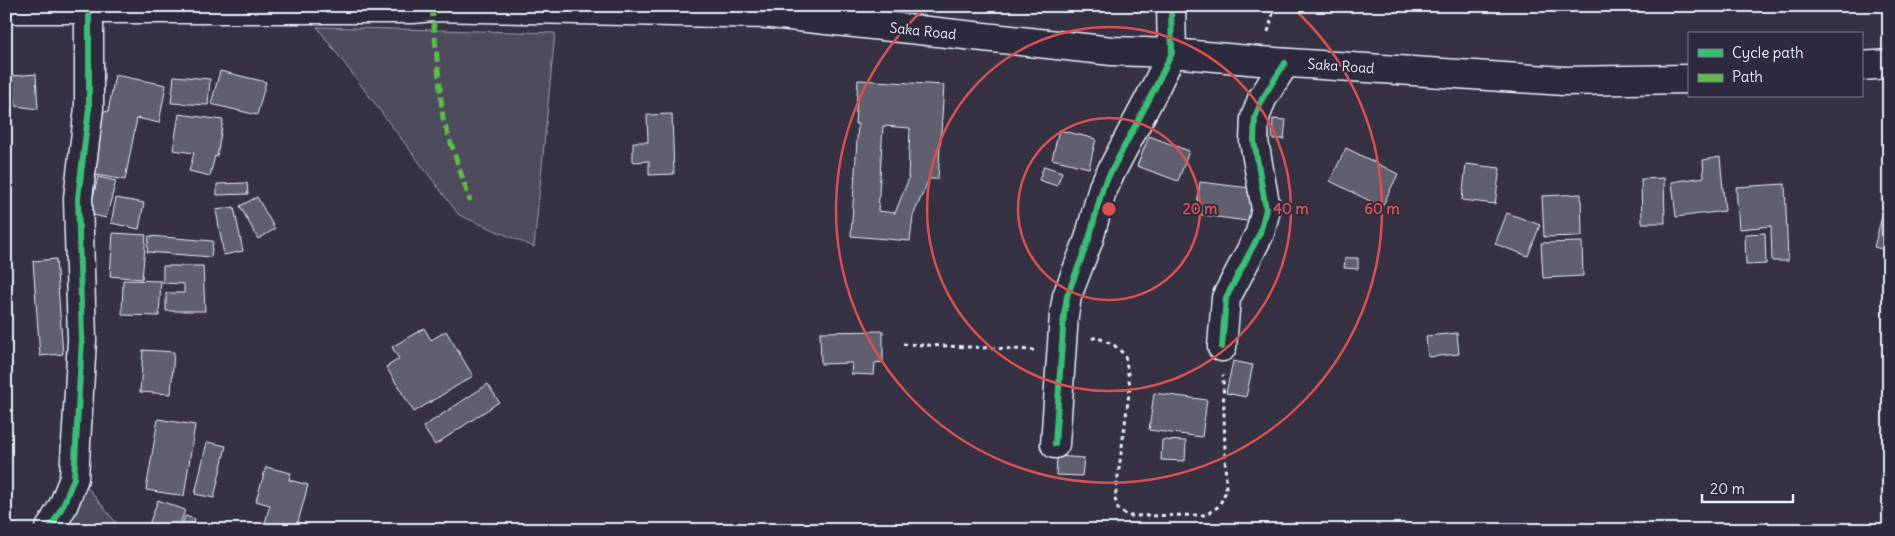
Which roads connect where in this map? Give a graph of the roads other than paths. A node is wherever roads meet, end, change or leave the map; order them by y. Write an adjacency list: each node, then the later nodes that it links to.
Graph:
1 (1171, 6): 4 (main road)
2 (6, 9): 3 (main road, Saka Road)
3 (89, 9): 4 (main road, Saka Road); 11 (main road)
4 (1172, 54): 5 (main road, Saka Road); 10 (main road)
5 (1285, 63): 8 (main road, Saka Road); 9 (main road)
6 (1889, 64): 7 (main road)
7 (1862, 66)
8 (1688, 79)
9 (1222, 346)
10 (1055, 444)
11 (49, 530)

